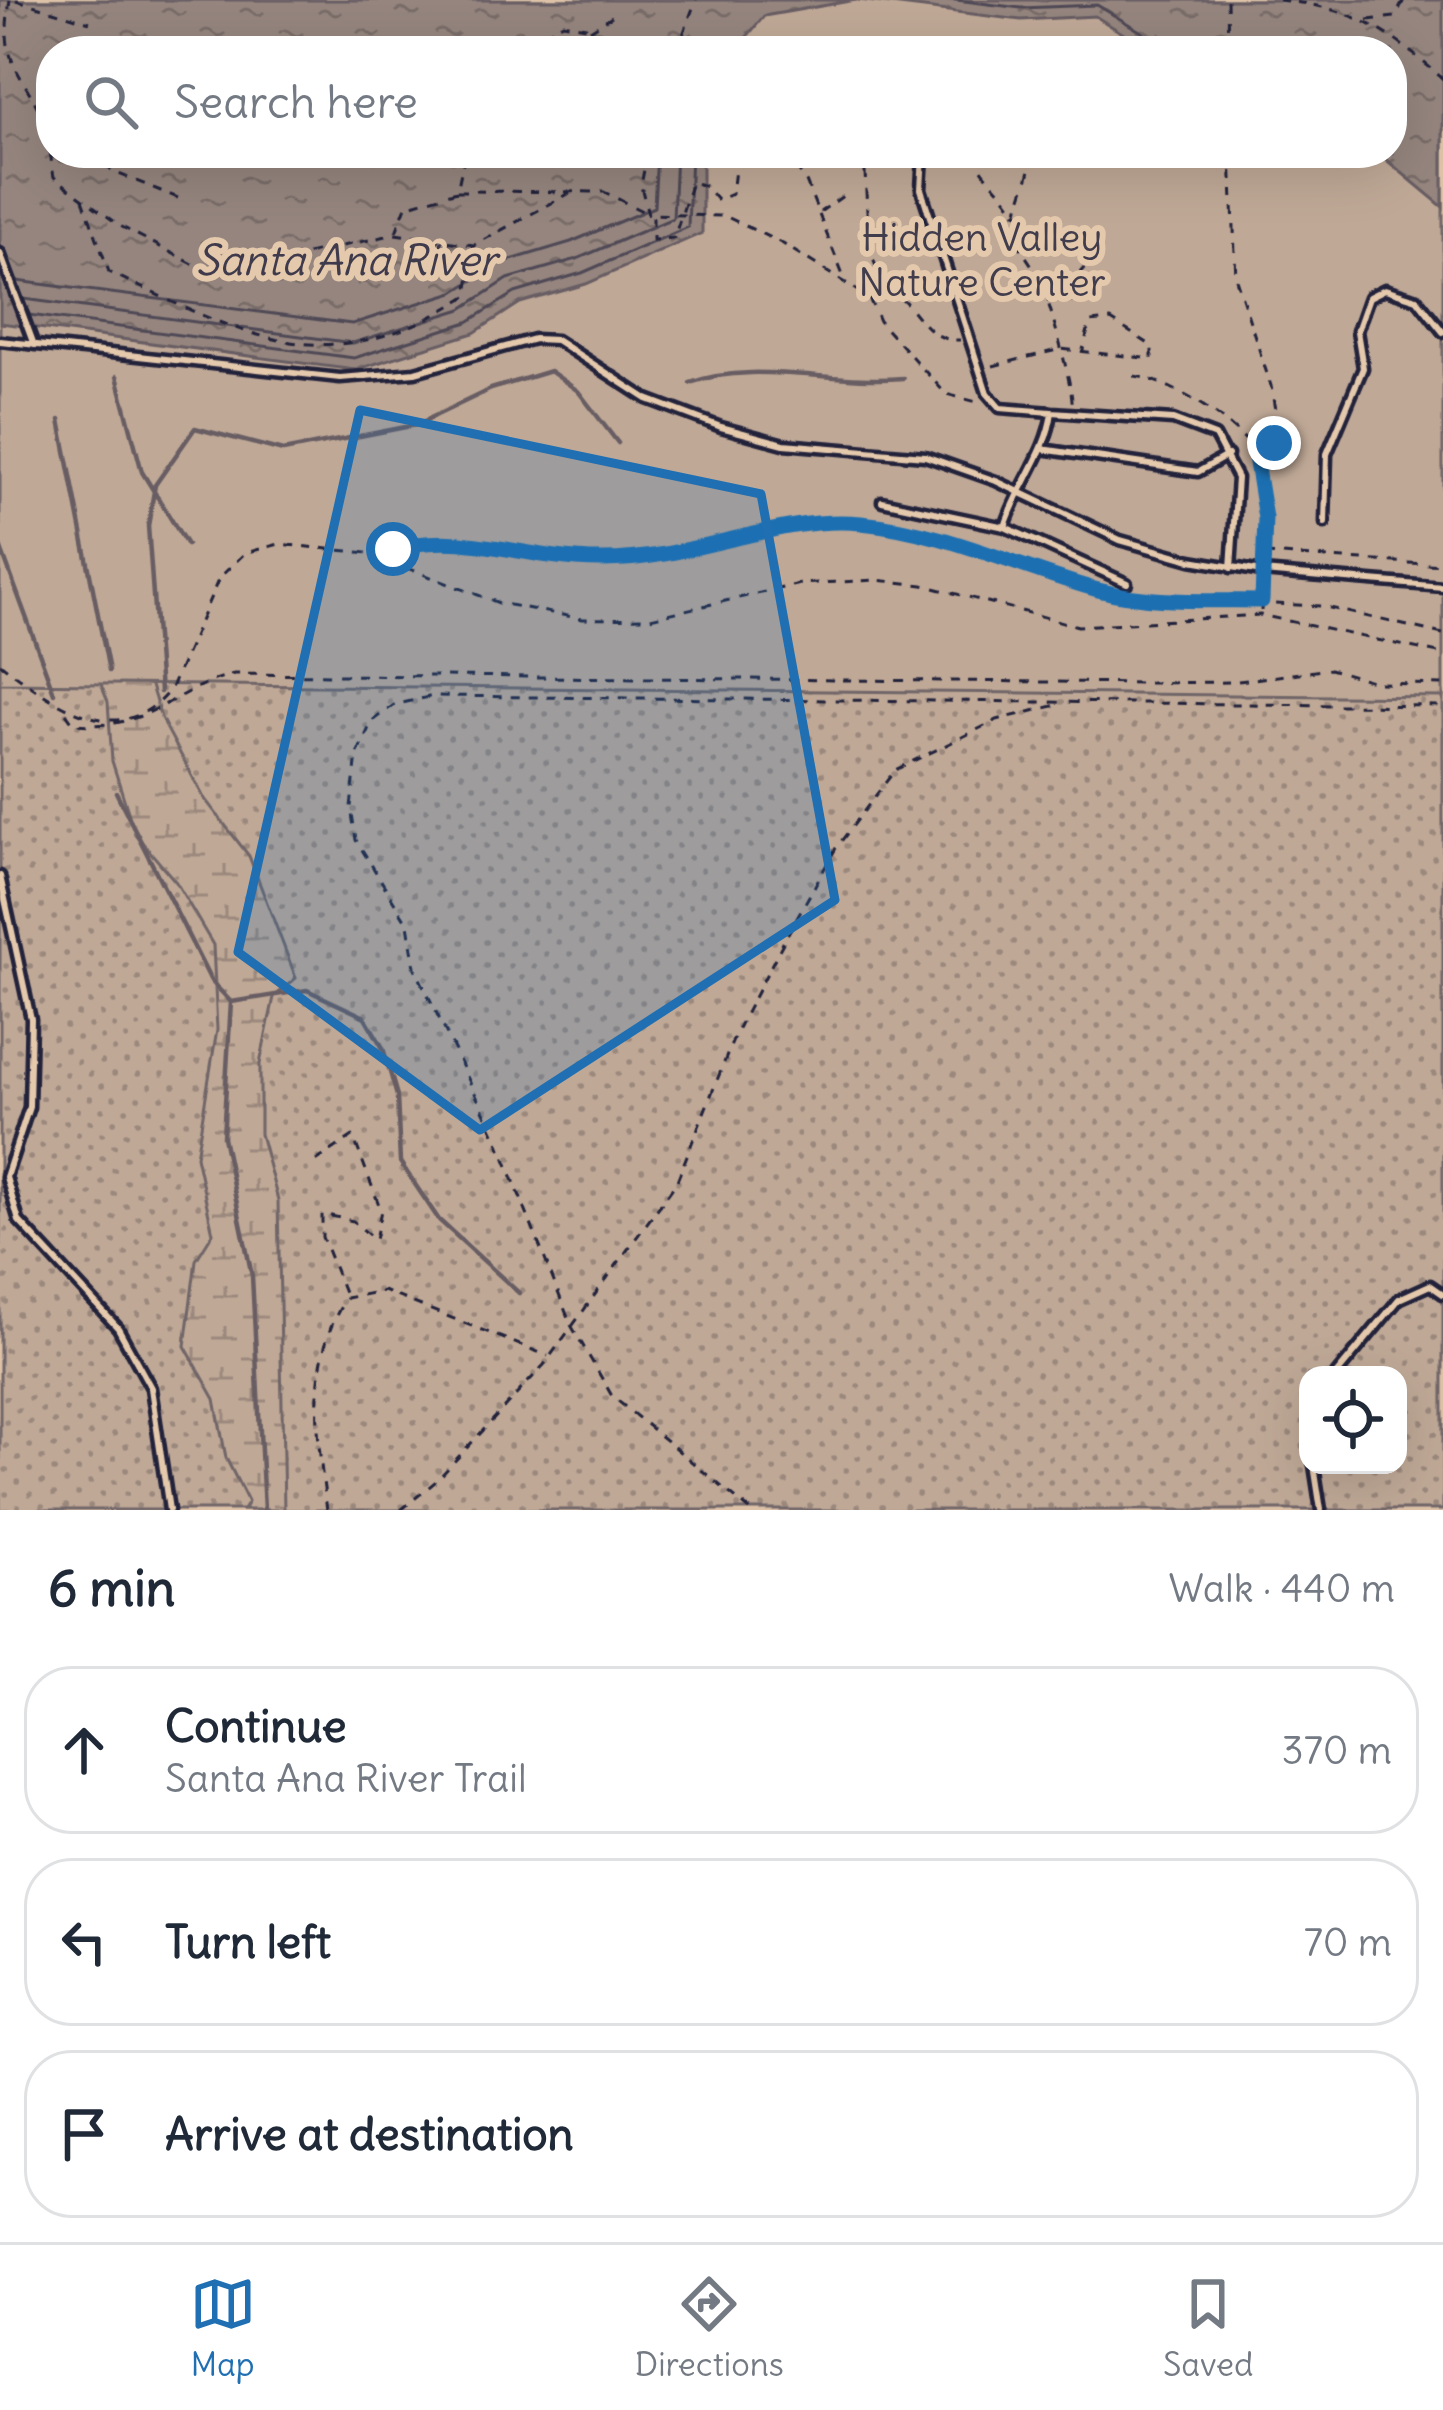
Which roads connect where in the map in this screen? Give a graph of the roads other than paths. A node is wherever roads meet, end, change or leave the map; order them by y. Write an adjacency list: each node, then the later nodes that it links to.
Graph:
1 (922, 168): 6 (lane)
2 (0, 253): 5 (lane)
3 (1443, 332): 11 (lane)
4 (0, 341): 5 (lane)
5 (34, 345): 9 (lane)
6 (1052, 412): 7 (lane); 8 (lane)
7 (1042, 449): 8 (lane); 9 (lane)
8 (1228, 454): 13 (lane)
9 (1016, 490): 12 (lane); 13 (lane)
10 (882, 501): 12 (lane)
11 (1325, 523)
12 (1005, 527): 14 (lane)
13 (1231, 568): 15 (lane)
14 (1126, 583)
15 (1443, 587)
16 (0, 876): 20 (lane)
17 (1443, 1294): 18 (lane)
18 (1344, 1366)
19 (1316, 1474): 21 (lane)
20 (169, 1510)
21 (1321, 1510)

